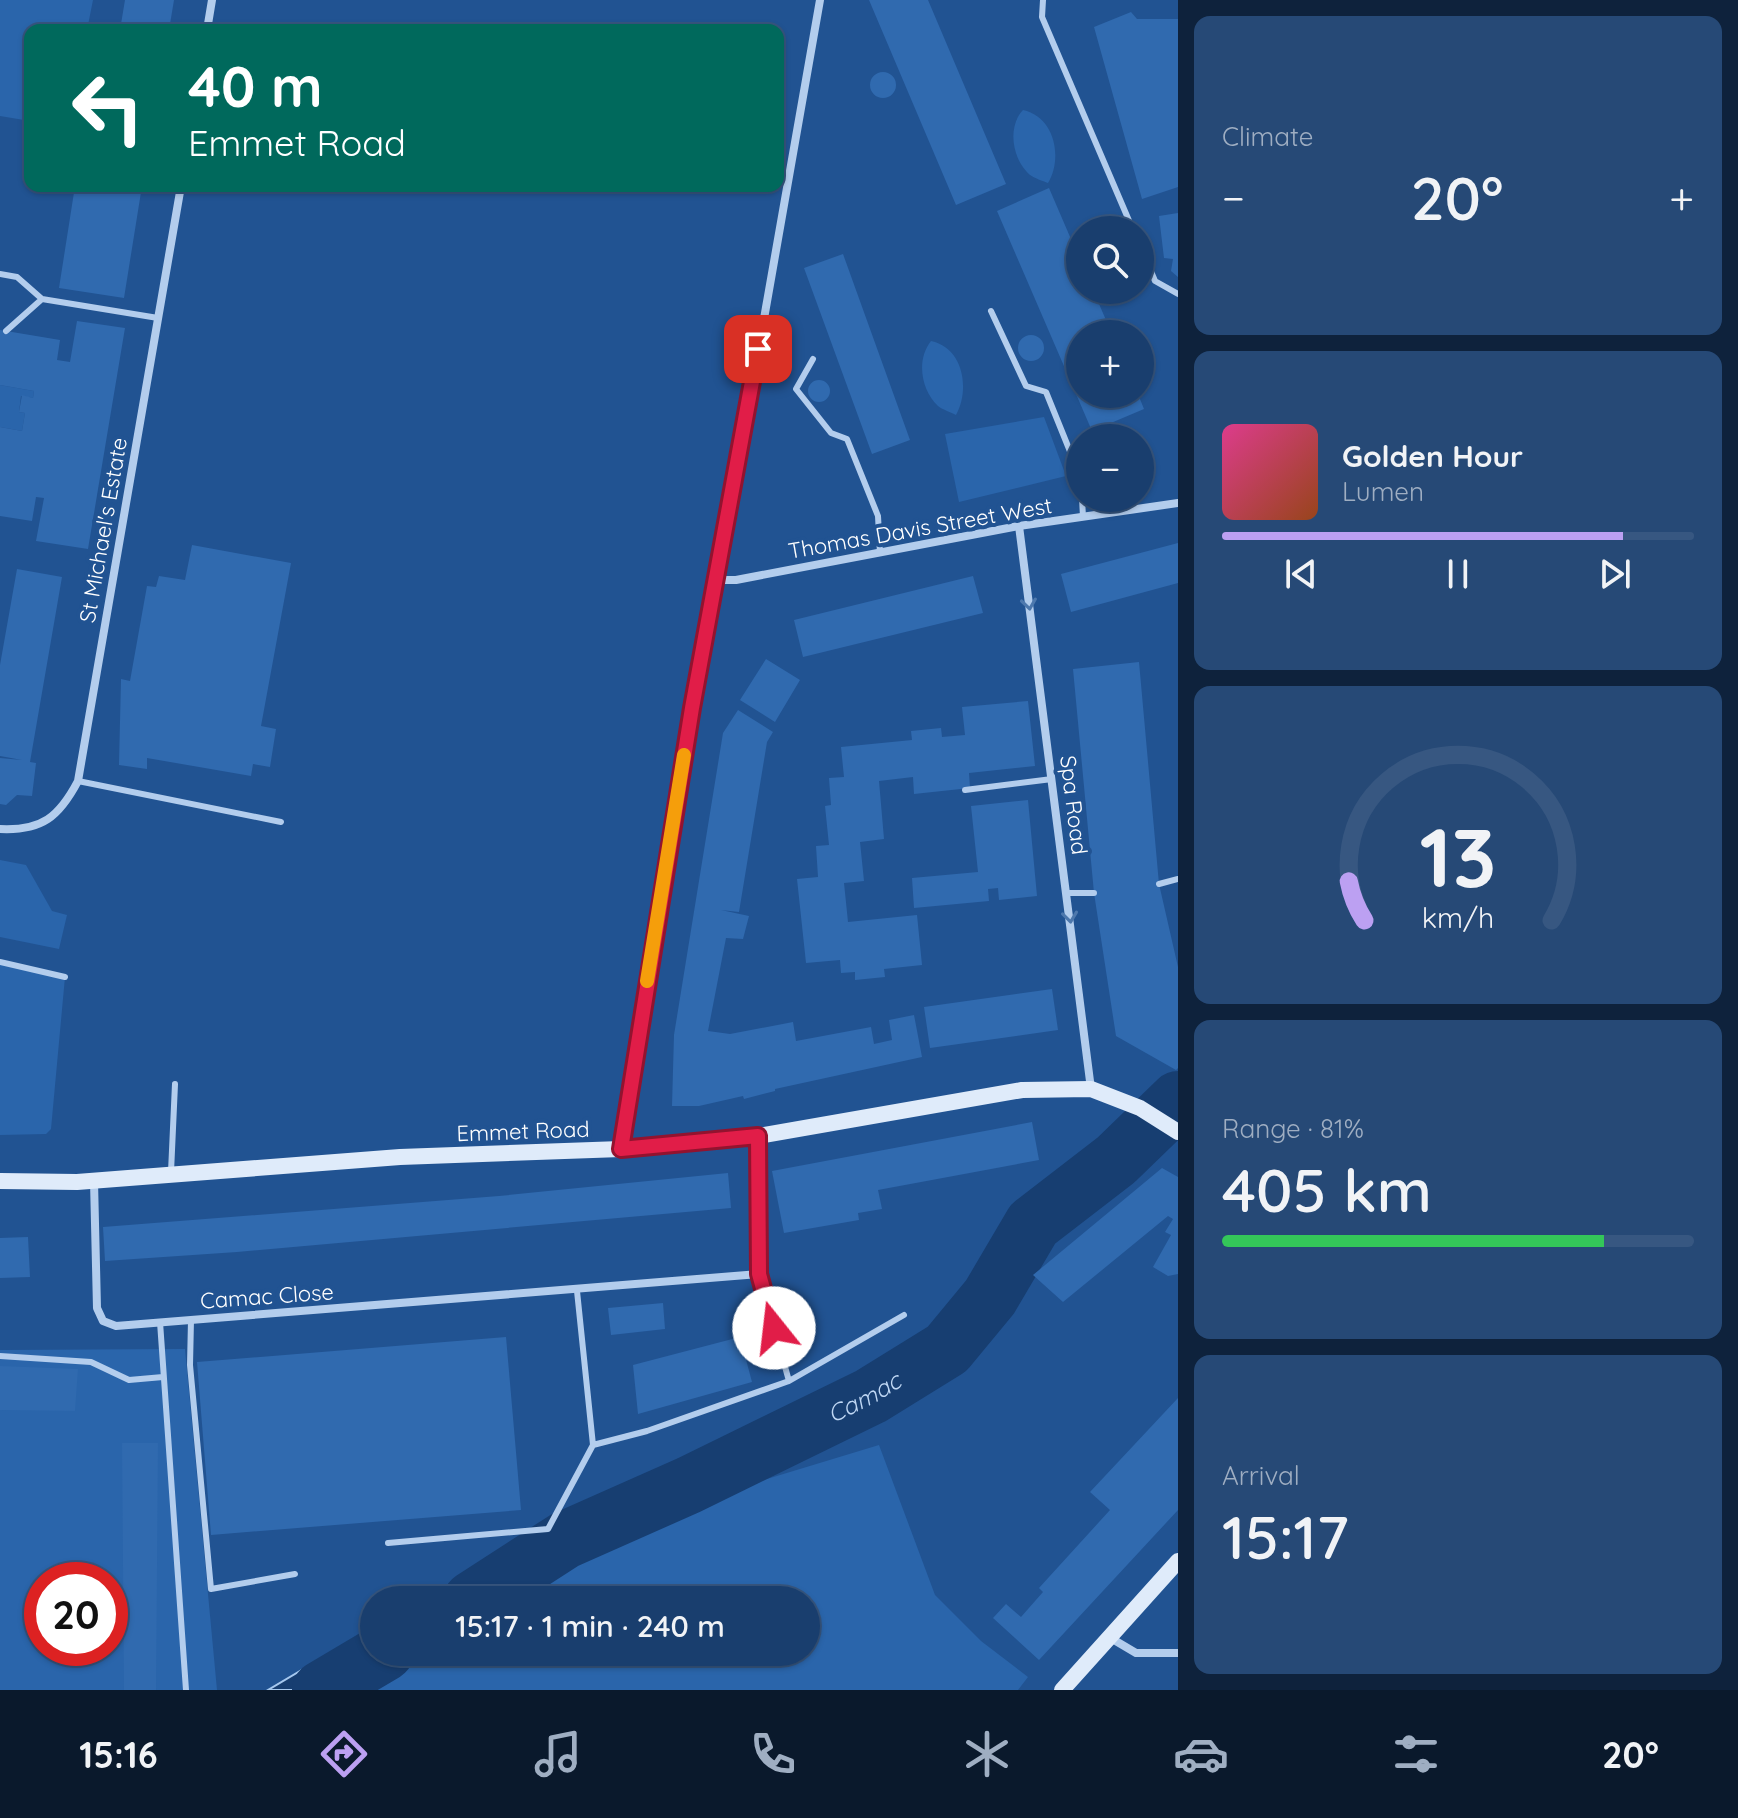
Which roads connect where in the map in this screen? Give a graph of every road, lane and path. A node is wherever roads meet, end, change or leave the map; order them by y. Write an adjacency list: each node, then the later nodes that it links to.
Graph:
1 (212, 0): 4 (street)
2 (820, 0): 21 (street)
3 (1043, 0): 6 (lane)
4 (208, 24)
5 (180, 192): 12 (street, St Michael's Estate)
6 (1127, 216)
7 (0, 274): 10 (lane)
8 (1154, 279): 9 (lane)
9 (1178, 294)
10 (42, 299): 12 (lane); 13 (lane)
11 (991, 311): 15 (lane)
12 (158, 318): 23 (street, St Michael's Estate)
13 (6, 331)
14 (813, 359): 20 (lane)
15 (1066, 441)
16 (1178, 503): 18 (street, Thomas Davis Street West)
17 (1083, 512): 18 (lane)
18 (1083, 517): 19 (street, Thomas Davis Street West)
19 (1019, 526): 20 (street, Thomas Davis Street West); 22 (street, Spa Road, one-way to 22)
20 (880, 553): 21 (street, Thomas Davis Street West)
21 (717, 580): 37 (street)
22 (1052, 779): 24 (lane); 29 (street, Spa Road)
23 (78, 781): 25 (lane); 26 (street, St Michael's Estate)
24 (965, 790)
25 (281, 822)
26 (0, 829)
27 (1178, 879): 28 (lane)
28 (1159, 884)
29 (1067, 893): 30 (lane); 34 (street, Spa Road, one-way to 34)
30 (1094, 893)
31 (0, 962): 32 (lane)
32 (65, 977)
33 (175, 1084): 38 (lane)
34 (1091, 1089): 35 (main road, Emmet Road); 36 (main road, Emmet Road)
35 (1173, 1129)
36 (758, 1136): 37 (main road, Emmet Road); 41 (street)
37 (621, 1149): 38 (main road, Emmet Road)
38 (171, 1174): 39 (main road, Emmet Road)
39 (94, 1180): 40 (main road, Emmet Road); 45 (street, Camac Close)
40 (0, 1181)
41 (759, 1274): 42 (street, Camac Close); 48 (lane)
42 (577, 1291): 44 (street, Camac Close); 49 (lane)
43 (904, 1315): 48 (lane)
44 (191, 1320): 45 (street, Camac Close); 52 (lane)
45 (160, 1322): 47 (lane)
46 (0, 1356): 47 (lane)
47 (163, 1377): 55 (lane)
48 (789, 1381): 49 (lane)
49 (593, 1445): 50 (lane)
50 (388, 1543)
51 (1178, 1561): 53 (main road)
52 (295, 1574)
53 (1108, 1637): 54 (street); 56 (main road)
54 (1178, 1653)
55 (186, 1690)
56 (1062, 1690)

